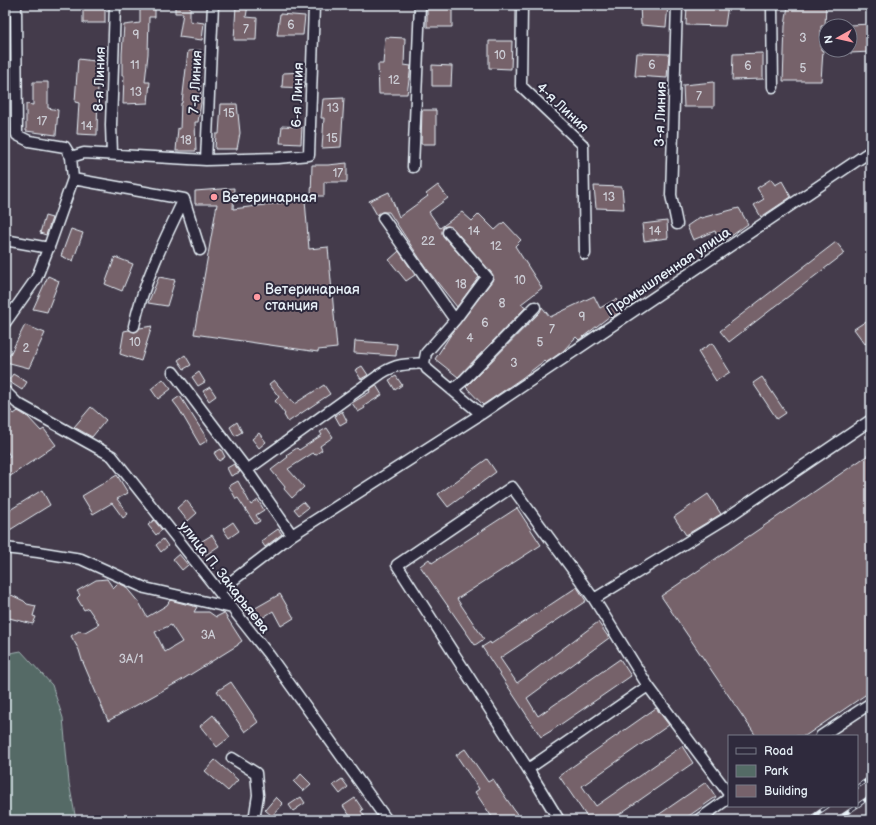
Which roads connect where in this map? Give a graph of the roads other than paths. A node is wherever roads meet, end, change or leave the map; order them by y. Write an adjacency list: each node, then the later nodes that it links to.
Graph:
1 (16, 5): 12 (street)
2 (115, 5): 11 (street, 8-я Линия)
3 (213, 5): 13 (street, 7-я Линия)
4 (314, 5): 13 (street, 6-я Линия)
5 (420, 5): 14 (street)
6 (522, 5): 23 (street, 4-я Линия)
7 (677, 5): 18 (street, 3-я Линия)
8 (772, 5): 9 (street)
9 (772, 87)
10 (871, 151): 32 (street, Промышленная улица)
11 (112, 154): 12 (street); 13 (street)
12 (71, 157): 15 (street)
13 (206, 160)
14 (413, 167)
15 (73, 179): 16 (street); 21 (street)
16 (184, 199): 22 (street); 27 (street)
17 (383, 218): 25 (street)
18 (677, 224)
19 (448, 232): 25 (street)
20 (5, 240): 21 (street)
21 (49, 248): 26 (street)
22 (200, 250)
23 (585, 254)
24 (535, 307): 30 (street)
25 (455, 320): 28 (street)
26 (5, 323)
27 (134, 326)
28 (424, 363): 30 (street); 34 (street)
29 (172, 372): 34 (street)
30 (452, 390): 32 (street)
31 (5, 391): 37 (street, улица П. Закарьяева)
32 (481, 414): 35 (street, Промышленная улица)
33 (871, 420): 38 (street)
34 (247, 470): 35 (street)
35 (292, 536): 37 (street, Промышленная улица)
36 (5, 548): 39 (street)
37 (219, 591): 39 (street, улица П. Закарьяева)
38 (594, 599): 40 (street); 44 (street)
39 (232, 608): 48 (street, улица П. Закарьяева)
40 (648, 686): 44 (street); 45 (street)
41 (871, 703): 42 (street)
42 (823, 735)
43 (232, 758): 47 (street)
44 (528, 768): 49 (street)
45 (728, 793)
46 (728, 799): 50 (street)
47 (254, 820)
48 (387, 820)
49 (559, 820)
50 (698, 820)

